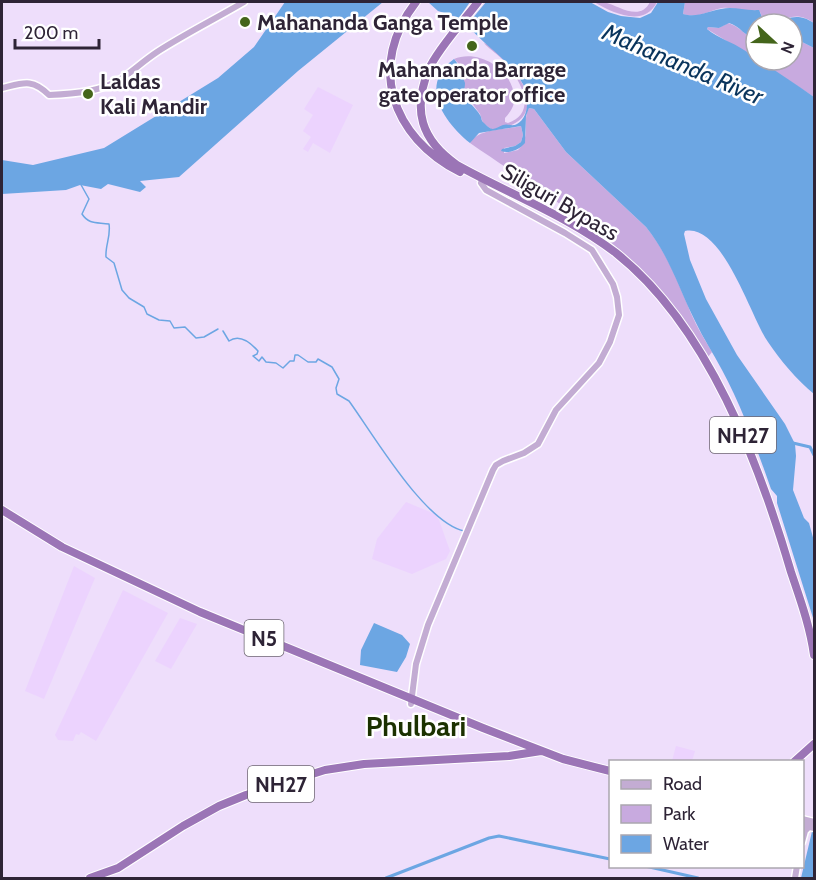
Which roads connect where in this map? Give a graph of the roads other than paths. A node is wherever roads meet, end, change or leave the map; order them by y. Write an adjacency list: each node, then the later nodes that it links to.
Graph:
1 (244, 2): 4 (main road)
2 (416, 2): 5 (highway)
3 (478, 2): 6 (highway, Siliguri Bypass / NH27)
4 (2, 88)
5 (481, 183): 6 (highway); 9 (main road)
6 (610, 249): 8 (highway, Siliguri Bypass / NH27)
7 (2, 513): 9 (highway, N5)
8 (814, 655)
9 (409, 700): 10 (highway, N5); 12 (highway, N5)
10 (510, 744): 12 (highway, N5); 13 (highway)
11 (814, 744): 15 (highway)
12 (535, 751): 13 (highway, NH27); 14 (highway, NH27); 16 (highway, NH27)
13 (508, 753): 14 (highway, NH27)
14 (494, 756): 17 (highway, NH27)
15 (797, 760)
16 (609, 774)
17 (90, 879)

